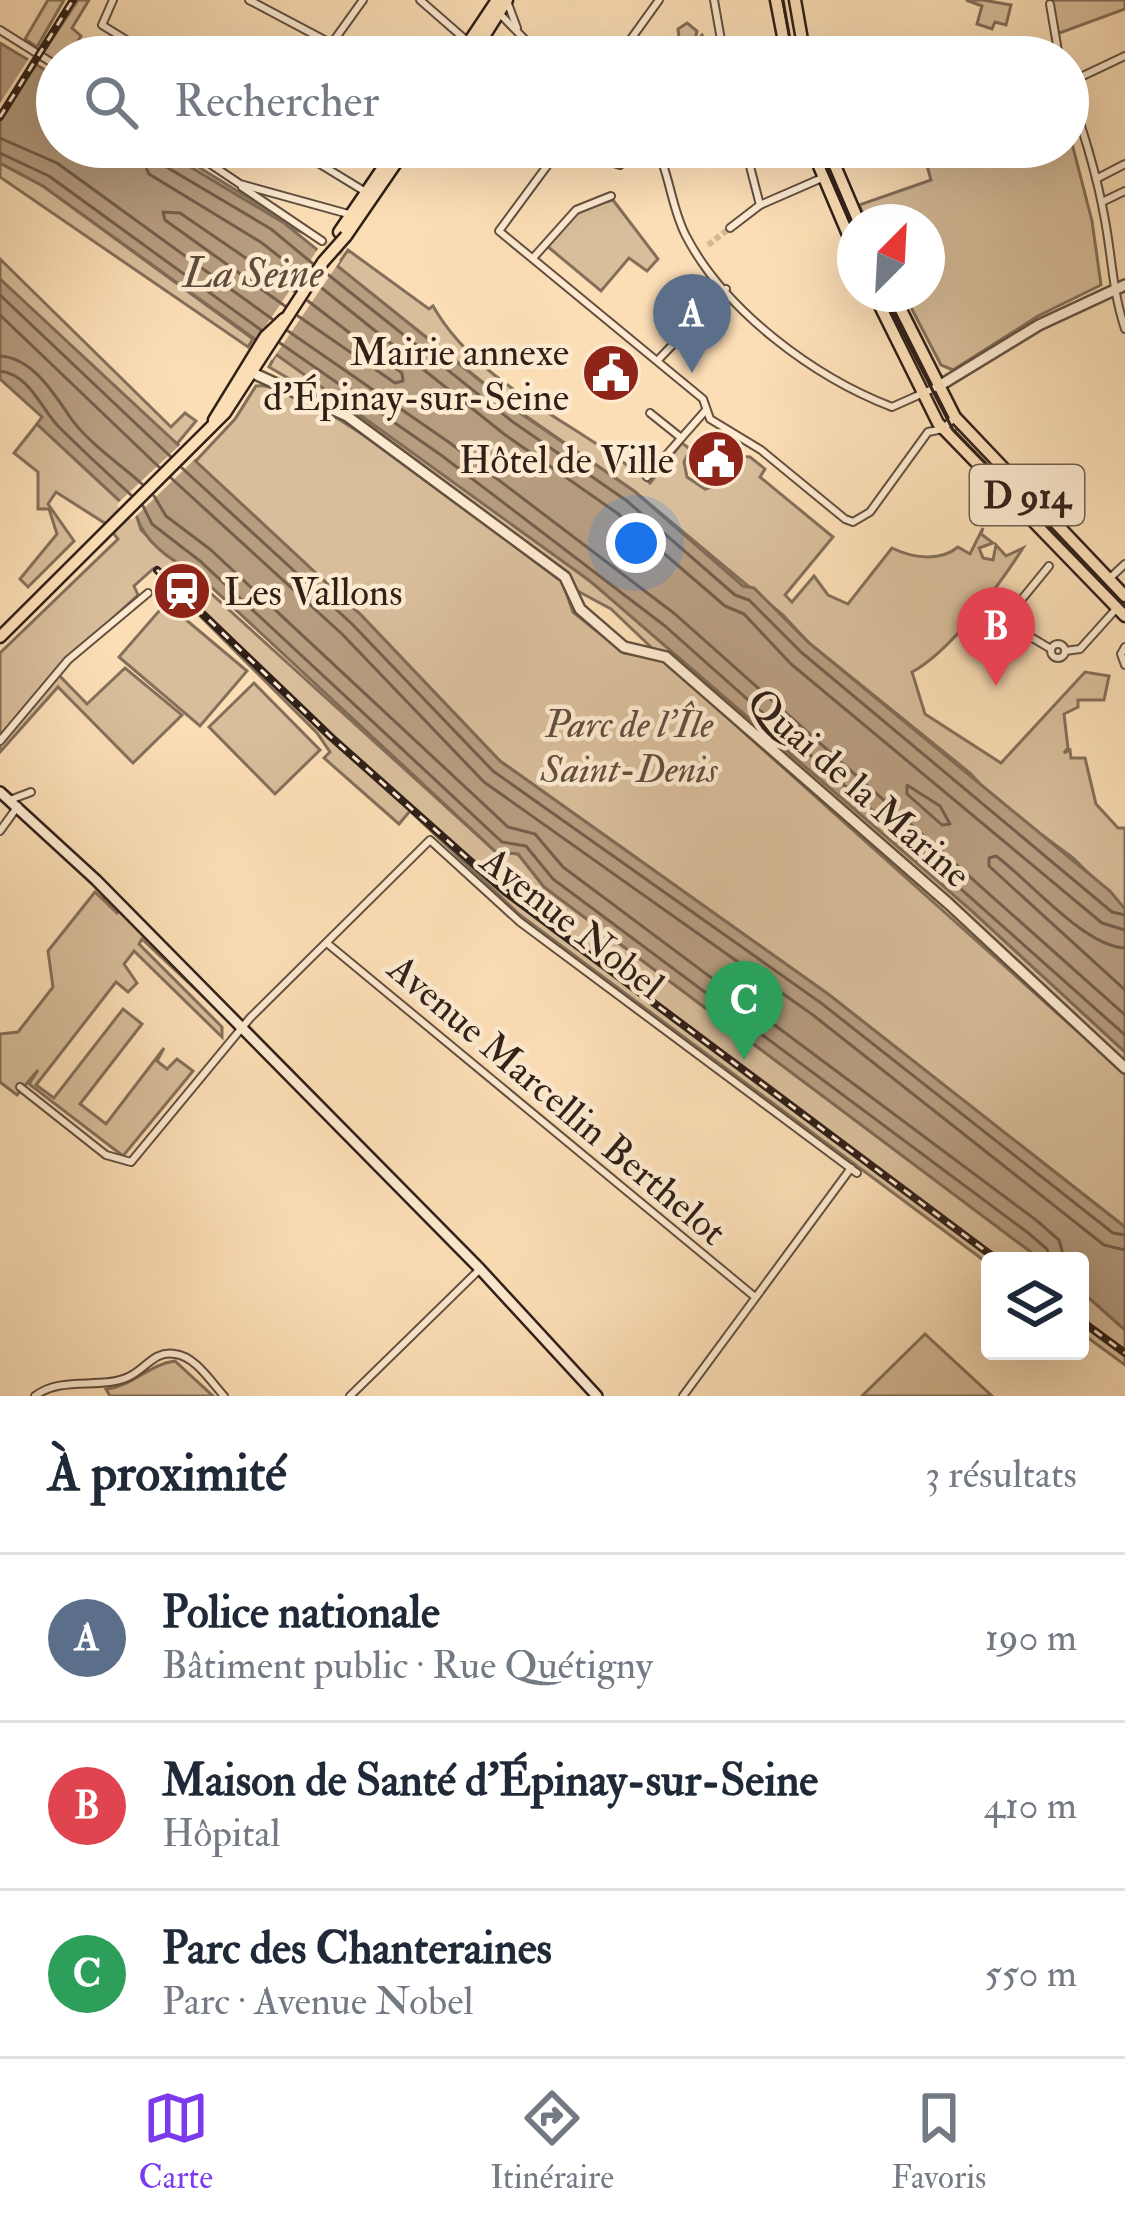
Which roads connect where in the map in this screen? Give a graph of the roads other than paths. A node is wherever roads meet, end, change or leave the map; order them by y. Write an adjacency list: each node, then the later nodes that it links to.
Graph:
1 (113, 0): 12 (street)
2 (249, 0): 13 (street)
3 (363, 0): 14 (street)
4 (420, 0): 15 (street)
5 (659, 0): 18 (street)
6 (714, 0): 19 (street)
7 (776, 0): 20 (main road)
8 (795, 0): 21 (main road)
9 (499, 3): 16 (main road); 17 (street); 17 (street)
10 (1050, 4): 22 (street)
11 (0, 30): 23 (street)
12 (120, 36)
13 (317, 36)
14 (338, 36)
15 (457, 36)
16 (480, 36)
17 (521, 36)
18 (633, 36)
19 (720, 36)
20 (783, 36)
21 (801, 36)
22 (1055, 36)
23 (36, 53)
24 (1125, 56): 25 (street)
25 (1089, 74)
26 (1089, 159): 38 (street)
27 (1125, 164): 38 (street)
28 (218, 168): 39 (street)
29 (326, 168): 41 (street)
30 (384, 168): 41 (main road)
31 (390, 168): 41 (main road)
32 (546, 168): 52 (street)
33 (665, 168): 51 (street)
34 (750, 168): 45 (street)
35 (818, 168): 37 (main road)
36 (836, 168): 44 (main road)
37 (822, 178): 45 (street); 46 (main road)
38 (1095, 180): 43 (street)
39 (240, 184): 47 (street); 49 (street)
40 (1125, 191): 43 (street)
41 (369, 194): 47 (main road)
42 (611, 196): 52 (street)
43 (1102, 202): 55 (street)
44 (851, 204)
45 (760, 205): 48 (street)
46 (837, 211)
47 (355, 217): 60 (main road, bridge)
48 (730, 228)
49 (322, 241)
50 (708, 245): 51 (street)
51 (696, 253): 54 (street)
52 (533, 258): 59 (street)
53 (1125, 285): 55 (street)
54 (725, 289): 59 (street); 62 (street)
55 (1113, 292): 58 (street); 61 (street)
56 (883, 312): 62 (main road, D 914)
57 (901, 312): 61 (main road, D 914)
58 (1125, 328)
59 (657, 360): 63 (street)
60 (249, 370): 75 (main road); 84 (street, Quai de la Marine)
61 (939, 386): 62 (street); 65 (main road, D 914)
62 (922, 394): 66 (main road, D 914)
63 (706, 410): 66 (street); 67 (street)
64 (650, 413): 67 (street)
65 (955, 417): 66 (street); 71 (main road, D 914)
66 (943, 429): 74 (main road, D 914)
67 (680, 437): 68 (street)
68 (647, 477)
69 (1125, 564): 71 (street)
70 (1049, 566): 74 (street)
71 (1108, 580): 73 (main road, D 914)
72 (148, 593): 78 (street)
73 (1125, 596)
74 (1121, 612)
75 (0, 637)
76 (1125, 646): 77 (street)
77 (1125, 665)
78 (0, 742)
79 (31, 792): 80 (street)
80 (9, 799): 81 (street); 83 (street)
81 (0, 831)
82 (327, 943): 83 (street); 87 (street, Avenue Marcellin Berthelot); 87 (street, Avenue Nobel)
83 (242, 1028): 85 (street); 86 (street)
84 (1125, 1068)
85 (20, 1088)
86 (480, 1269): 90 (street); 91 (street)
87 (755, 1297): 92 (street)
88 (35, 1396): 89 (street)
89 (224, 1396)
90 (350, 1396)
91 (597, 1396)
92 (682, 1396)

